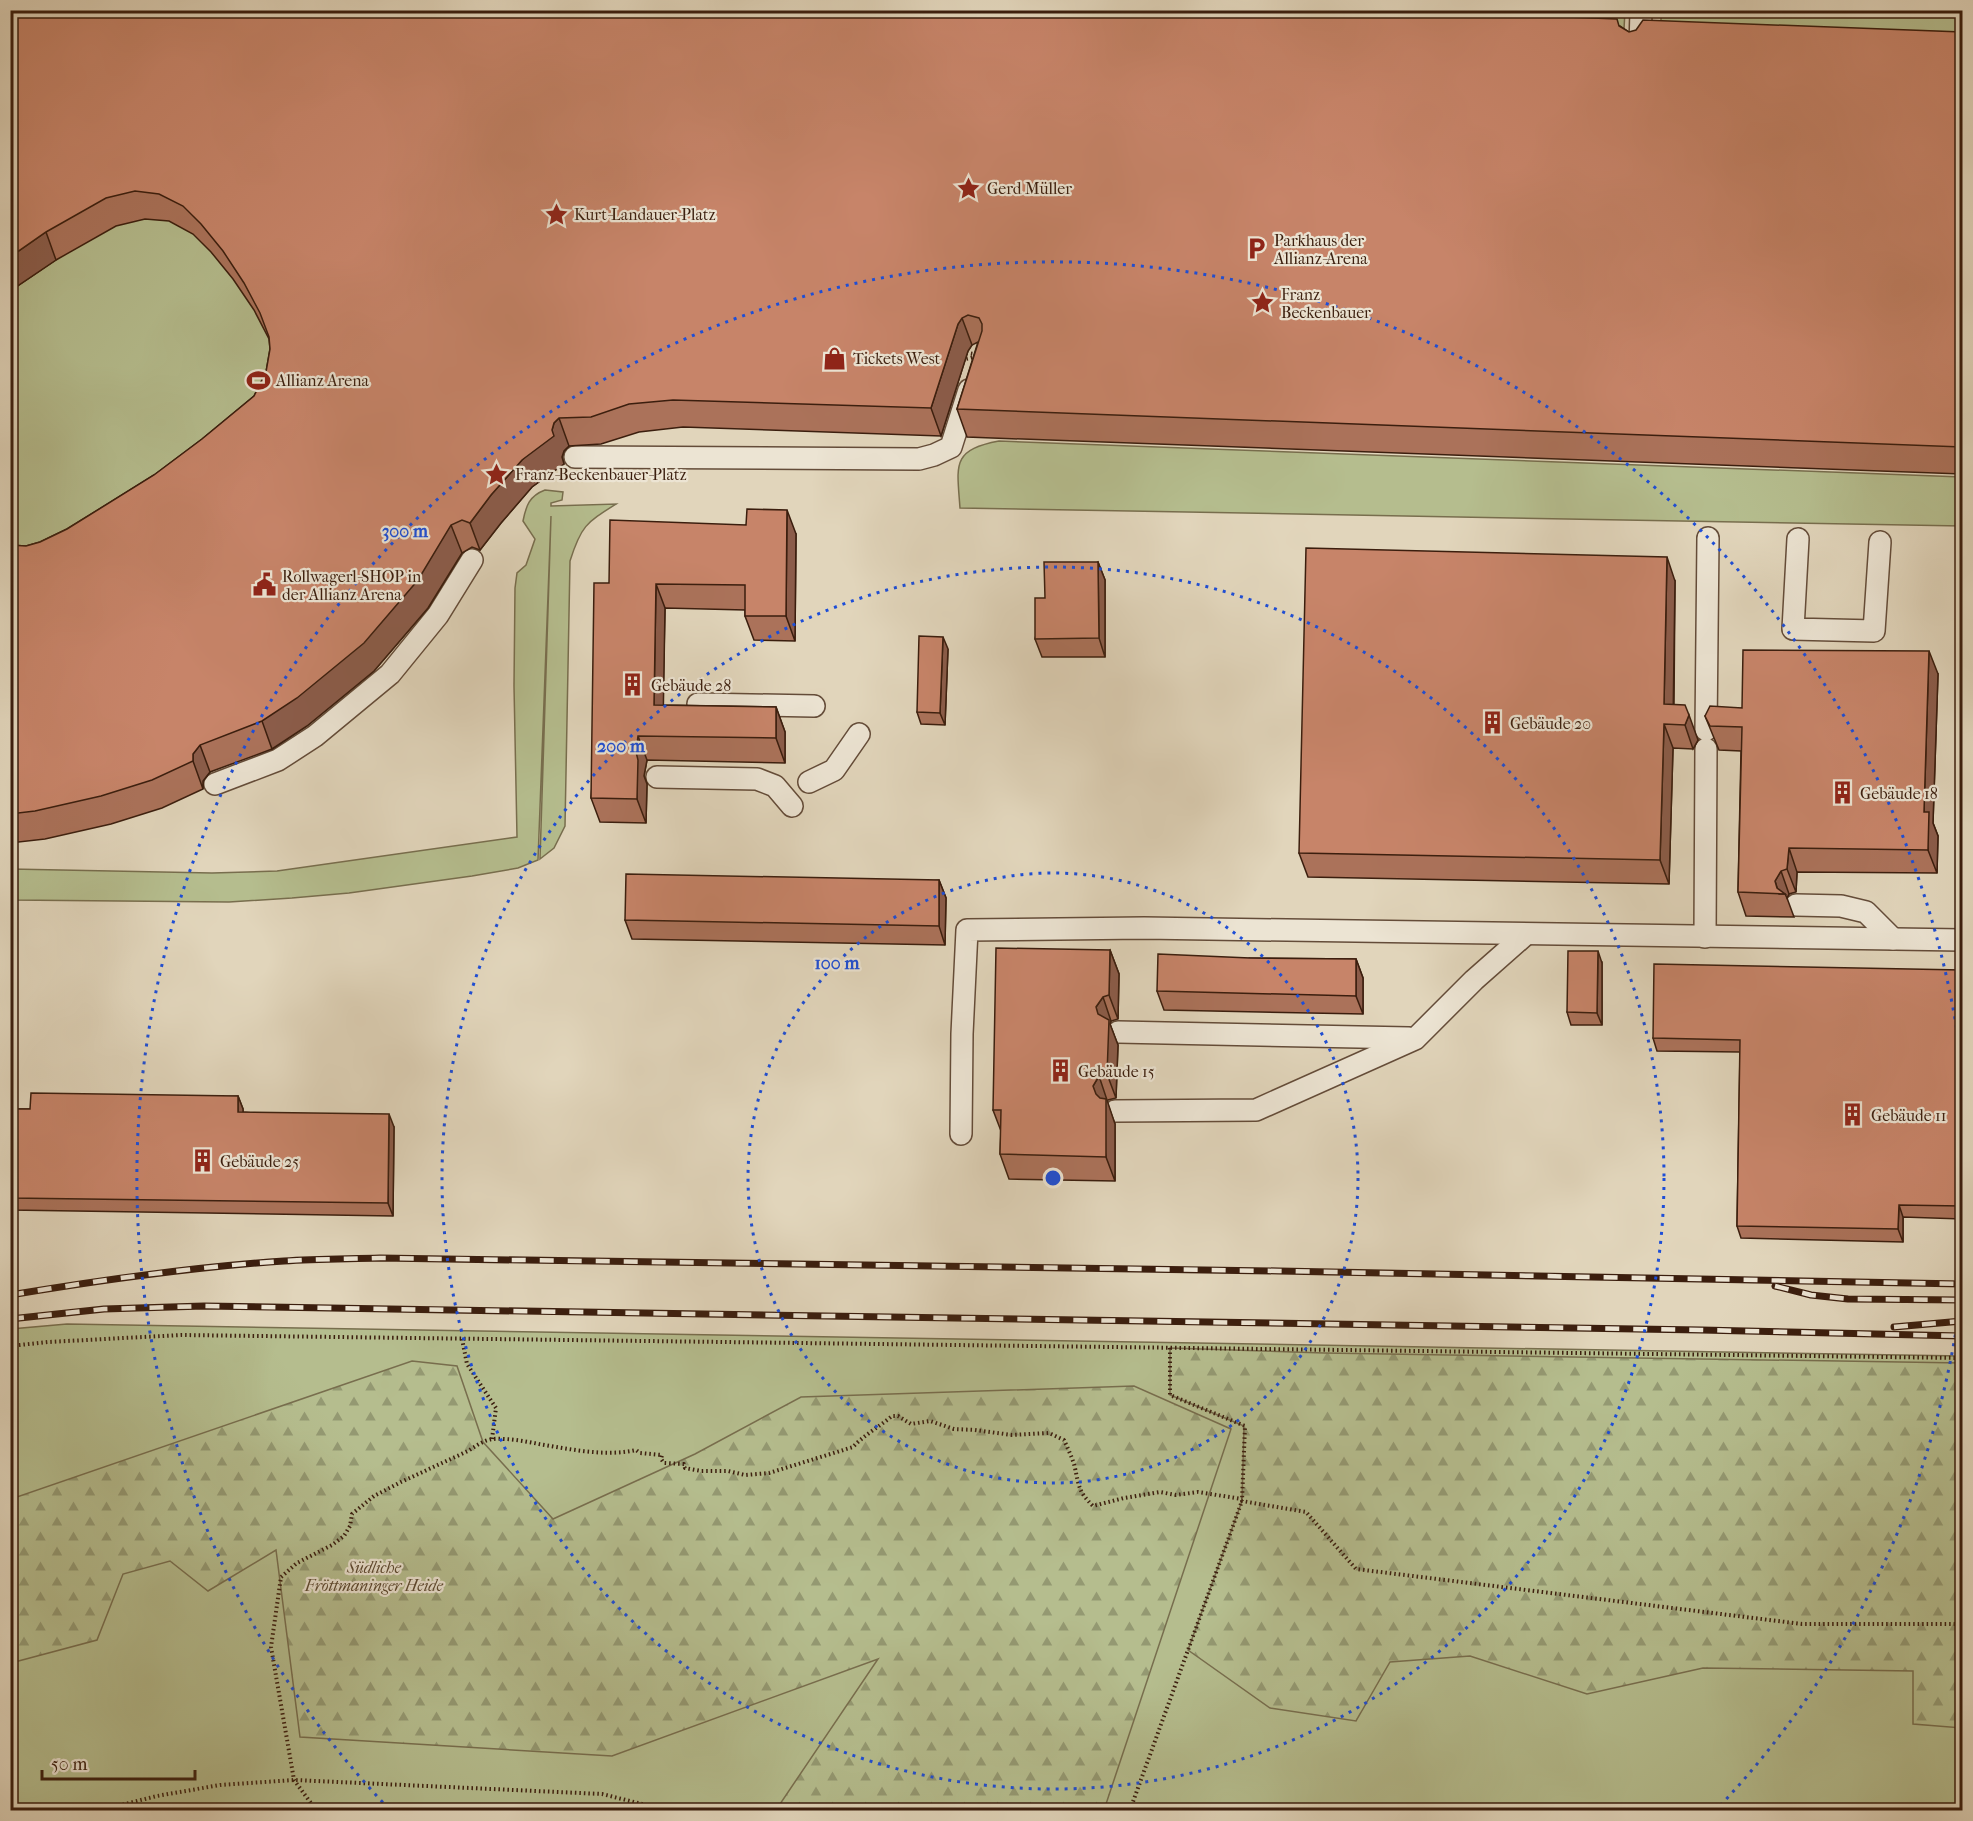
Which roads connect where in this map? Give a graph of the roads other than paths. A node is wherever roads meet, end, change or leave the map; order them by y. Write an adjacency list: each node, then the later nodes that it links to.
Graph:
1 (1641, 10): 2 (lane, bridge)
2 (1640, 47)
3 (967, 364): 4 (lane)
4 (575, 457)
5 (1708, 537): 18 (lane)
6 (1798, 539): 7 (lane)
7 (1880, 542)
8 (472, 560): 14 (lane)
9 (698, 704): 10 (lane)
10 (814, 706)
11 (859, 734): 13 (lane)
12 (657, 777): 15 (lane)
13 (809, 782)
14 (215, 784)
15 (792, 806)
16 (1796, 905): 19 (lane)
17 (1525, 935): 18 (lane); 22 (lane); 24 (lane)
18 (1705, 937): 19 (lane)
19 (1893, 939): 20 (lane)
20 (1962, 940)
21 (1118, 1032): 22 (lane)
22 (1415, 1039): 23 (lane)
23 (1115, 1111)
24 (961, 1134)

